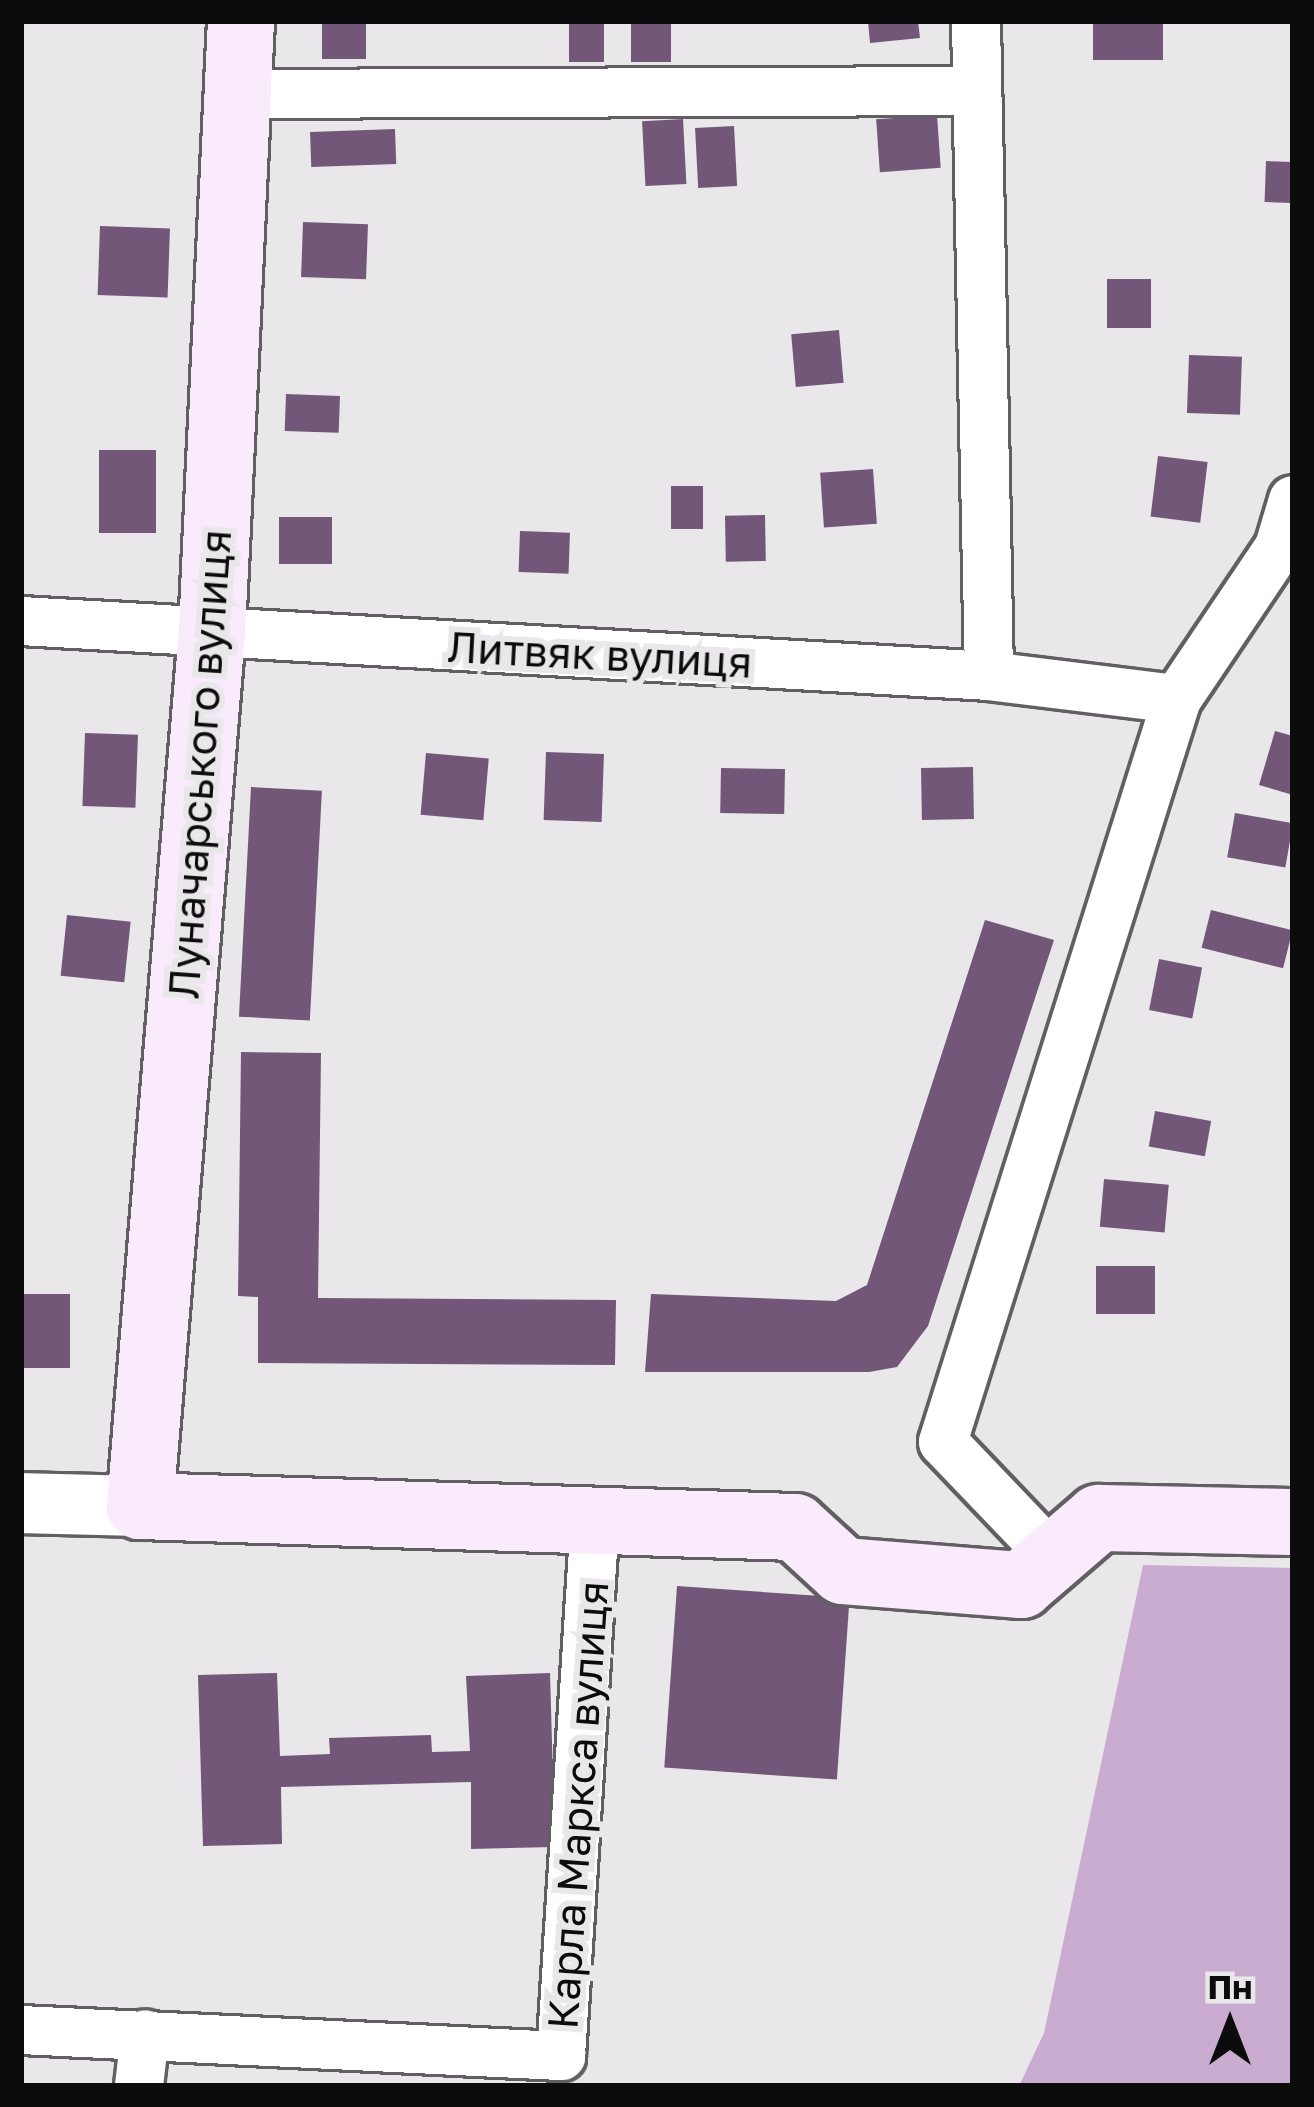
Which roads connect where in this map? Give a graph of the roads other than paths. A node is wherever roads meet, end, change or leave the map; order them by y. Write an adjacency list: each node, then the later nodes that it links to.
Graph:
1 (241, 21): 4 (main road, Луначарського вулиця)
2 (976, 21): 3 (street)
3 (976, 91): 4 (street); 8 (street)
4 (237, 94): 7 (main road, Луначарського вулиця)
5 (1293, 500): 9 (street)
6 (21, 621): 7 (street, Литвяк вулиця)
7 (212, 632): 8 (street, Литвяк вулиця); 11 (main road, Луначарського вулиця)
8 (988, 676): 9 (street, Литвяк вулиця)
9 (1177, 699): 14 (street)
10 (21, 1504): 11 (street, Карла Маркса вулиця)
11 (140, 1506): 12 (main road, Карла Маркса вулиця)
12 (595, 1518): 14 (main road, Карла Маркса вулиця); 16 (street, Карла Маркса вулиця)
13 (1293, 1522): 14 (main road)
14 (1076, 1538)
15 (21, 2030): 16 (street, Карла Маркса вулиця)
16 (145, 2033): 17 (street)
17 (139, 2086)

